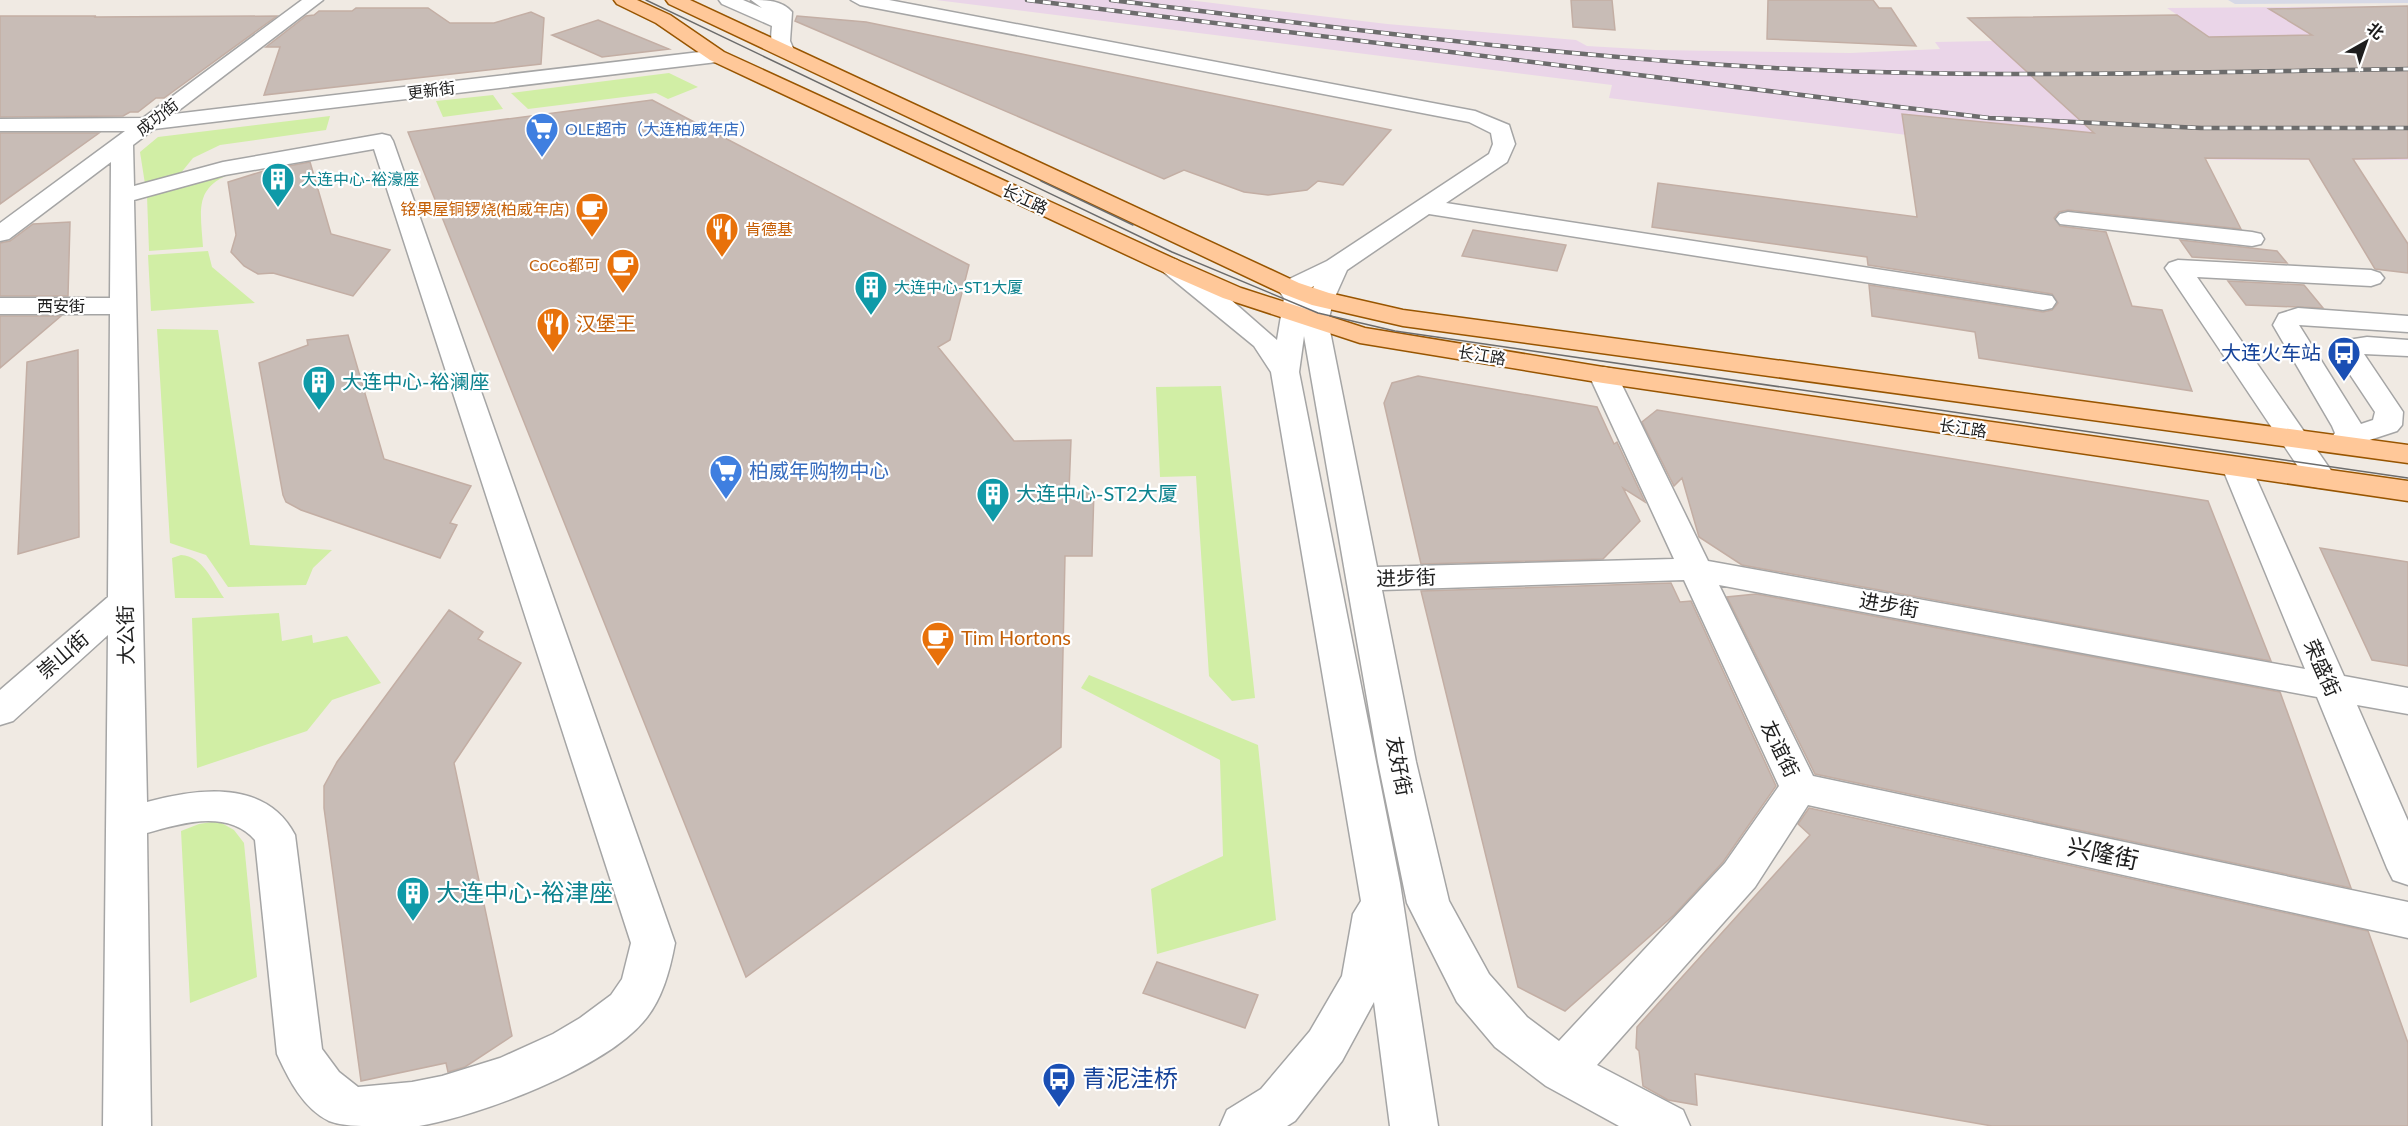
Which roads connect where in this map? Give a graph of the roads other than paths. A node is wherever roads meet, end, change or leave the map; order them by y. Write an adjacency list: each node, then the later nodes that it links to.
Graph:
1 (314, 0): 10 (street, 成功街)
2 (623, 0): 8 (main road, 长江路)
3 (675, 0): 7 (main road, 长江路)
4 (728, 0): 7 (street)
5 (760, 0): 7 (street)
6 (860, 0): 12 (street)
7 (783, 37): 23 (main road, 长江路)
8 (717, 56): 10 (street, 更新街); 17 (main road, 长江路)
9 (0, 124): 10 (street, 更新街)
10 (134, 134): 11 (street, 大公街); 15 (street, 成功街)
11 (122, 196): 22 (street, 大公街); 42 (street)
12 (1426, 207): 20 (street); 23 (street)
13 (2068, 219): 14 (street)
14 (2155, 229): 16 (street); 18 (street)
15 (0, 234)
16 (2252, 239)
17 (1168, 266): 23 (main road, 长江路); 26 (street)
18 (2178, 268): 19 (street); 28 (street)
19 (2372, 278)
20 (2043, 302)
21 (0, 306): 22 (street, 西安街)
22 (122, 306): 37 (street, 大公街)
23 (1305, 306): 26 (street); 27 (main road, 长江路); 28 (main road, 长江路); 36 (street, 友好街)
24 (2408, 324): 29 (street)
25 (2408, 348): 29 (street)
26 (1285, 372): 44 (street)
27 (1603, 375): 32 (main road, 长江路); 35 (street, 友谊街)
28 (2302, 439): 29 (street); 31 (main road, 长江路); 33 (street)
29 (2345, 439): 30 (street)
30 (2408, 442)
31 (2408, 454)
32 (2236, 467): 33 (main road, 长江路); 38 (street, 荣盛街)
33 (2322, 479): 34 (main road, 长江路)
34 (2408, 491)
35 (1694, 569): 36 (street, 进步街); 38 (street, 进步街); 41 (street, 友谊街)
36 (1364, 579): 46 (street, 友好街)
37 (126, 600): 40 (street, 崇山街); 42 (street, 大公街)
38 (2330, 687): 39 (street, 进步街); 43 (street, 荣盛街)
39 (2408, 701)
40 (0, 711)
41 (1798, 788): 45 (street, 兴隆街); 46 (street, 友谊街)
42 (128, 824): 47 (street, 大公街)
43 (2408, 868)
44 (1379, 883): 48 (street); 49 (street)
45 (2408, 920)
46 (1562, 1071): 50 (street, 友好街)
47 (127, 1126)
48 (1244, 1126)
49 (1414, 1126)
50 (1666, 1126)

